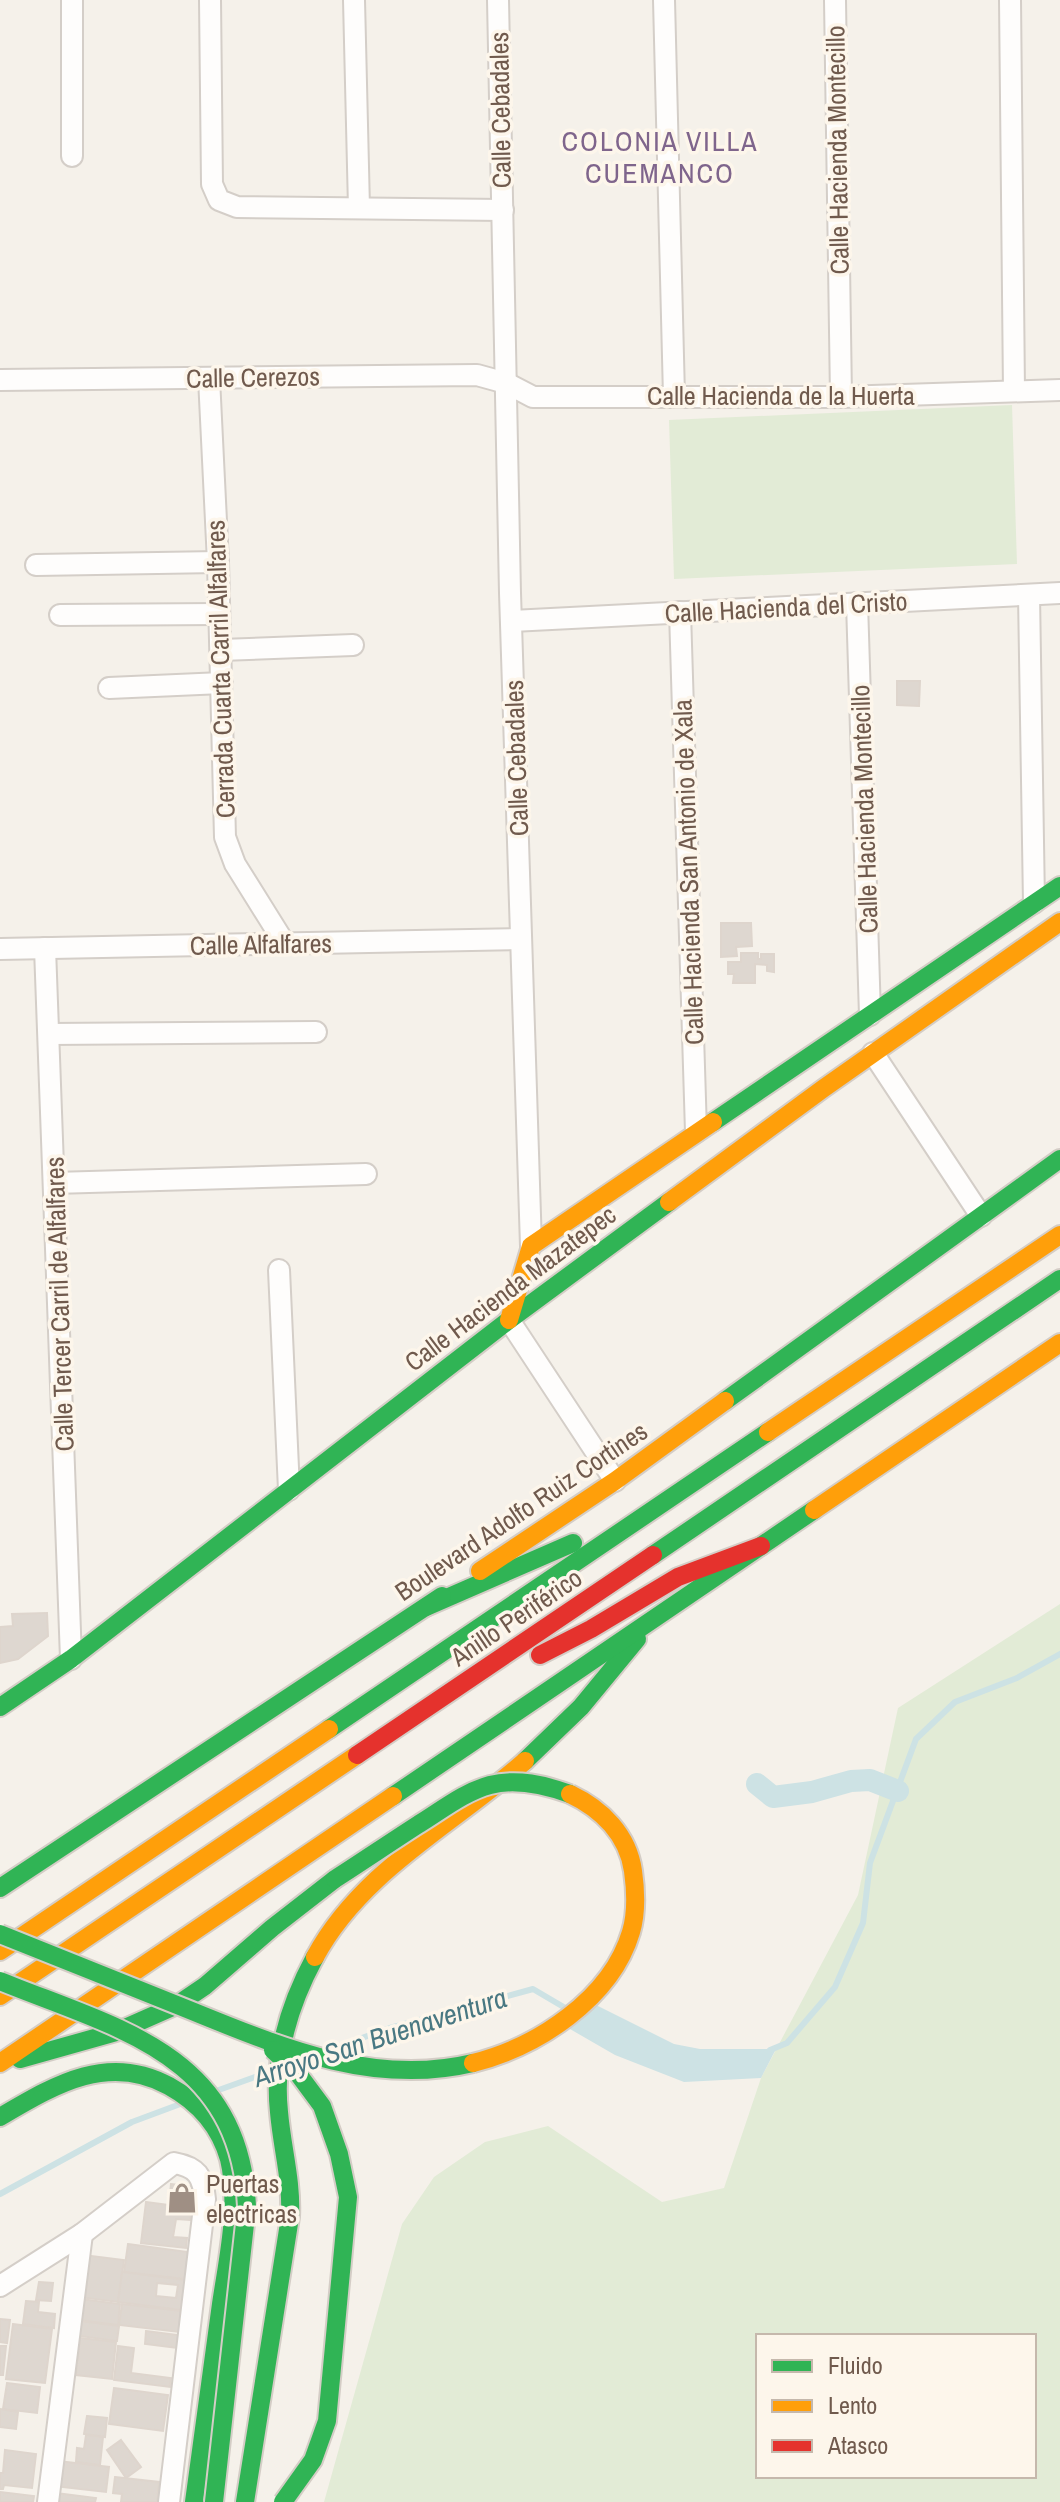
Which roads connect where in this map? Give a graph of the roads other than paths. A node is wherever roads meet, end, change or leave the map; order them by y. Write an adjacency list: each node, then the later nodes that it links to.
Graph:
1 (72, 0): 8 (street)
2 (210, 0): 9 (street)
3 (354, 0): 9 (street)
4 (498, 0): 10 (street, Calle Cebadales)
5 (664, 0): 16 (street)
6 (835, 0): 17 (street, Calle Hacienda Montecillo)
7 (1010, 0): 15 (street)
8 (72, 156)
9 (359, 208): 10 (street)
10 (503, 210): 13 (street, Calle Cebadales)
11 (209, 378): 12 (street, Calle Cerezos); 13 (street, Calle Cerezos); 18 (street, Cerrada Cuarta Carril Alfalfares)
12 (0, 380)
13 (506, 383): 16 (street, Calle Hacienda de la Huerta); 26 (street, Calle Cebadales)
14 (1060, 390): 15 (street, Calle Hacienda de la Huerta)
15 (1014, 391): 17 (street, Calle Hacienda de la Huerta)
16 (674, 396): 17 (street, Calle Hacienda de la Huerta)
17 (841, 397)
18 (218, 562): 19 (street); 24 (street, Cerrada Cuarta Carril Alfalfares)
19 (36, 565)
20 (1060, 593): 21 (street, Calle Hacienda del Cristo)
21 (1029, 595): 22 (street, Calle Hacienda del Cristo); 32 (street)
22 (857, 603): 23 (street, Calle Hacienda del Cristo); 38 (street, Calle Hacienda Montecillo)
23 (680, 612): 26 (street, Calle Hacienda del Cristo); 44 (street, Calle Hacienda San Antonio de Xala)
24 (219, 614): 25 (street); 28 (street, Cerrada Cuarta Carril Alfalfares)
25 (60, 615)
26 (512, 621): 34 (street, Calle Cebadales)
27 (353, 645): 28 (street)
28 (221, 650): 29 (street, Cerrada Cuarta Carril Alfalfares)
29 (222, 683): 30 (street); 35 (street, Cerrada Cuarta Carril Alfalfares)
30 (109, 688)
31 (1060, 886): 32 (main road, Calle Hacienda Mazatepec)
32 (1034, 903): 38 (main road, Calle Hacienda Mazatepec)
33 (1060, 922): 41 (main road, Calle Hacienda Mazatepec)
34 (521, 939): 35 (street, Calle Alfalfares); 50 (street, Calle Cebadales)
35 (285, 944): 36 (street, Calle Alfalfares)
36 (45, 948): 37 (street, Calle Alfalfares); 40 (street, Calle Tercer Carril de Alfalfares)
37 (0, 949)
38 (870, 1015): 42 (main road, Calle Hacienda Mazatepec)
39 (316, 1032): 40 (street)
40 (49, 1034): 47 (street, Calle Tercer Carril de Alfalfares)
41 (873, 1053): 43 (main road, Calle Hacienda Mazatepec); 48 (street)
42 (803, 1060): 43 (main road); 44 (main road, Calle Hacienda Mazatepec)
43 (824, 1088): 53 (main road, Calle Hacienda Mazatepec)
44 (696, 1132): 50 (main road, Calle Hacienda Mazatepec)
45 (1060, 1159): 48 (main road, Boulevard Adolfo Ruiz Cortines)
46 (366, 1174): 47 (street)
47 (54, 1183): 61 (street, Calle Tercer Carril de Alfalfares)
48 (981, 1216): 55 (main road, Boulevard Adolfo Ruiz Cortines)
49 (1060, 1235): 57 (main road, Anillo Periférico)
50 (531, 1246): 53 (main road, Calle Cebadales)
51 (279, 1270): 56 (street)
52 (1060, 1279): 62 (main road, Anillo Periférico)
53 (509, 1320): 55 (street); 56 (main road, Calle Hacienda Mazatepec)
54 (1060, 1343): 58 (main road)
55 (615, 1481): 59 (main road, Boulevard Adolfo Ruiz Cortines)
56 (289, 1490): 61 (main road, Calle Hacienda Mazatepec)
57 (656, 1507): 59 (main road); 66 (main road, Anillo Periférico)
58 (761, 1546): 60 (main road); 62 (main road)
59 (426, 1607): 64 (main road, Boulevard Adolfo Ruiz Cortines)
60 (647, 1625): 70 (main road); 78 (main road, bridge)
61 (71, 1659): 63 (main road, Calle Hacienda Mazatepec)
62 (443, 1697): 68 (main road, Anillo Periférico)
63 (0, 1707)
64 (0, 1888)
65 (0, 1934): 69 (main road, bridge)
66 (0, 1951)
67 (0, 1981): 77 (main road, bridge)
68 (0, 1996)
69 (249, 2034): 70 (main road, bridge); 79 (main road, bridge)
70 (0, 2064)
71 (0, 2117): 76 (main road)
72 (82, 2234): 73 (street); 74 (street); 75 (street)
73 (0, 2286)
74 (48, 2502)
75 (169, 2502)
76 (194, 2502)
77 (214, 2502)
78 (245, 2502)
79 (283, 2502)

